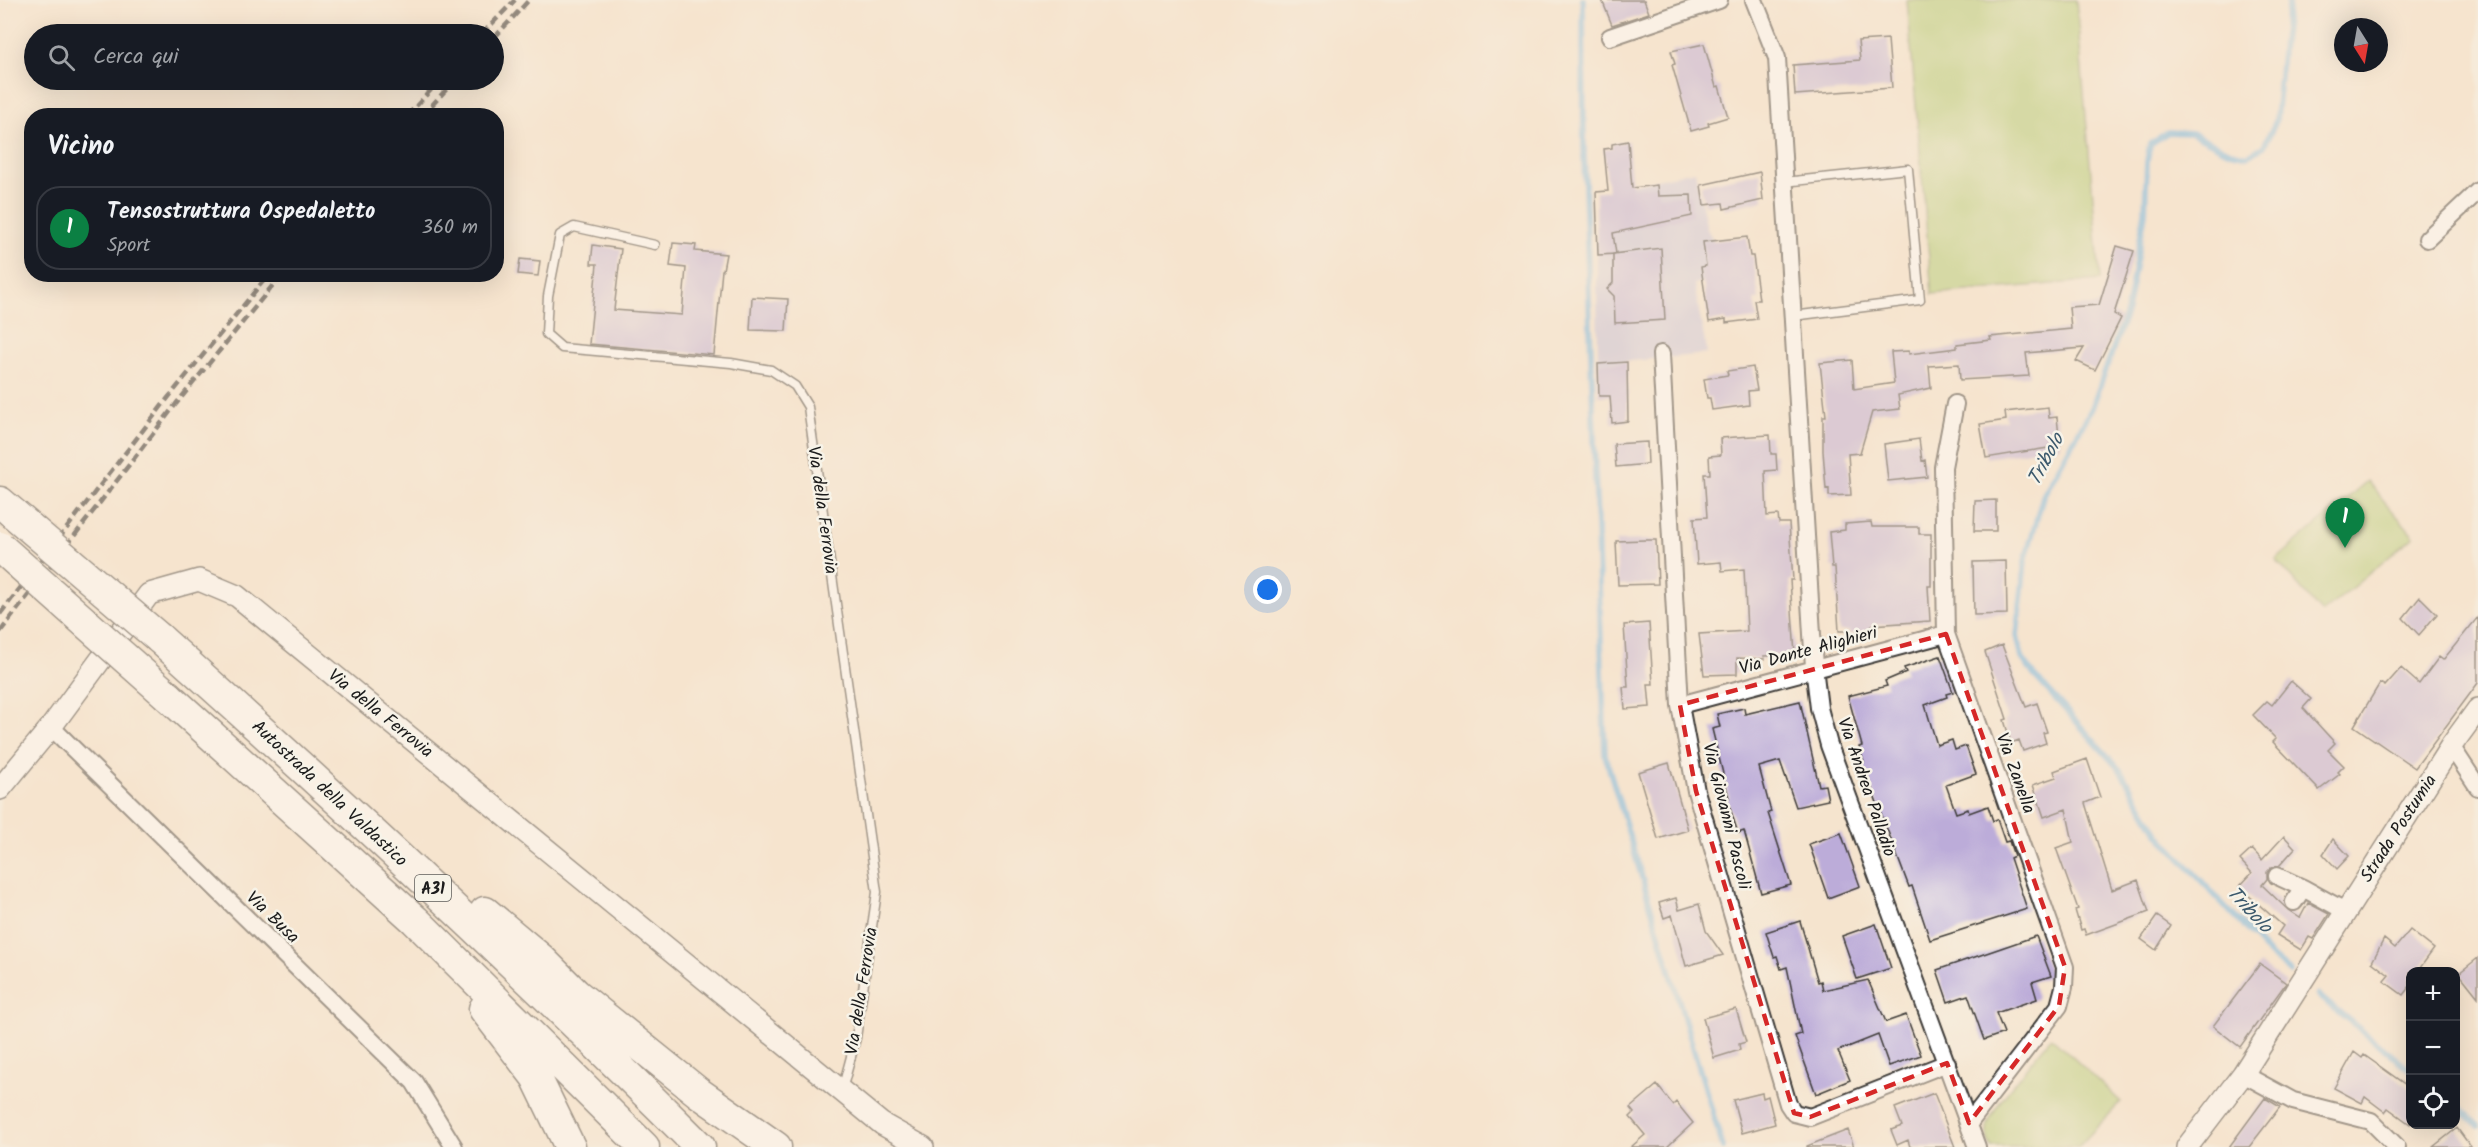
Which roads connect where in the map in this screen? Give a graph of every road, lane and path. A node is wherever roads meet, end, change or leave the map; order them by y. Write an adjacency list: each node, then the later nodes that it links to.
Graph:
1 (1719, 0): 3 (street)
2 (1754, 0): 4 (street, Via Andrea Palladio)
3 (1610, 37)
4 (1784, 182): 8 (street, Via Andrea Palladio); 8 (lane)
5 (2478, 191): 6 (street)
6 (2427, 239)
7 (655, 245): 27 (lane, Via della Ferrovia)
8 (1793, 316): 14 (street, Via Andrea Palladio)
9 (1661, 354): 16 (street, Via Giovanni Pascoli)
10 (1955, 404): 13 (street, Via Zanella)
11 (7, 508): 15 (highway, Autostrada della Valdastico / A31, bridge)
12 (0, 547): 22 (highway, Autostrada della Valdastico / A31, bridge)
13 (1946, 634): 14 (street, Via Dante Alighieri); 28 (street, Via Zanella)
14 (1814, 668): 16 (street, Via Dante Alighieri); 25 (street, Via Andrea Palladio)
15 (228, 700): 32 (highway, Autostrada della Valdastico / A31); 33 (highway, A31)
16 (1680, 705): 25 (street, Via Giovanni Pascoli)
17 (2478, 709): 19 (street, Strada Postumia)
18 (51, 727): 21 (street, Via della Ferrovia); 27 (street, Via della Ferrovia); 29 (street, Via Busa)
19 (2451, 746): 20 (street); 24 (street, Strada Postumia)
20 (2478, 787)
21 (0, 789)
22 (312, 825): 30 (highway, A31); 31 (highway, Autostrada della Valdastico / A31)
23 (2277, 876): 24 (street)
24 (2345, 911): 26 (street, Strada Postumia)
25 (1947, 1063): 28 (street, Via Andrea Palladio)
26 (2243, 1074): 36 (street, Strada Postumia); 37 (street)
27 (842, 1091): 34 (street, Via della Ferrovia)
28 (1969, 1123): 35 (street, Via Andrea Palladio)
29 (454, 1147)
30 (570, 1147)
31 (644, 1147)
32 (700, 1147)
33 (776, 1147)
34 (923, 1147)
35 (1977, 1147)
36 (2187, 1147)
37 (2397, 1147)

